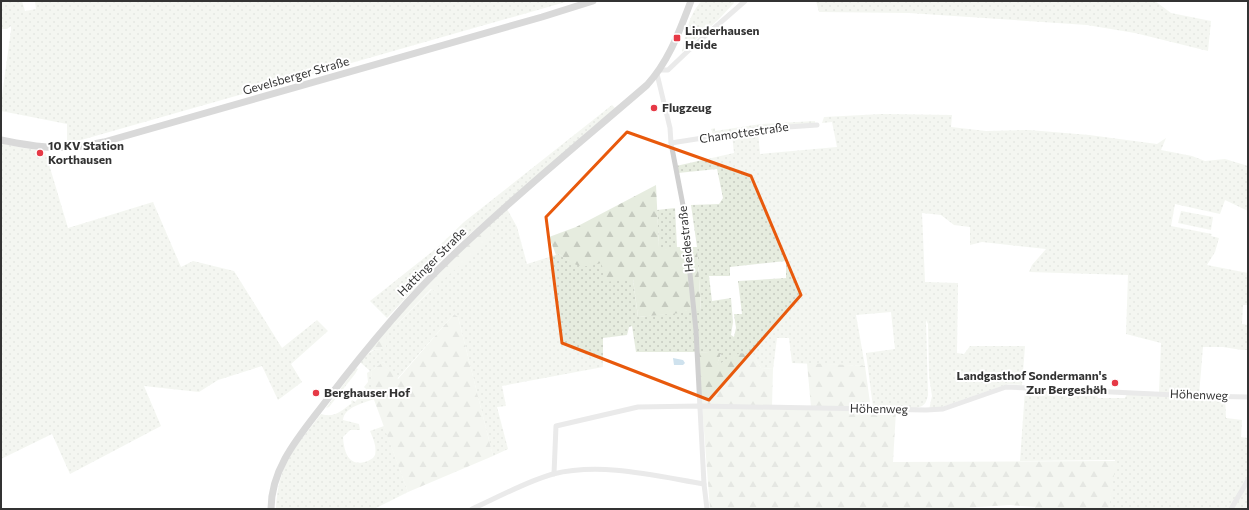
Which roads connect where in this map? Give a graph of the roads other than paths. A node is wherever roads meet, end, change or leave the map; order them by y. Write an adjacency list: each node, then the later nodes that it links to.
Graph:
1 (593, 1): 7 (main road, Gevelsberger Straße)
2 (695, 1): 4 (main road)
3 (745, 1): 5 (street, Hattinger Straße)
4 (690, 4): 5 (main road, Hattinger Straße)
5 (658, 72): 8 (street, Heidestraße); 14 (main road, Hattinger Straße)
6 (817, 125): 8 (street, Chamottestraße)
7 (1, 140)
8 (671, 143): 10 (street, Heidestraße)
9 (1248, 397): 10 (street, Höhenweg)
10 (699, 406): 11 (street, Höhenweg); 13 (street, Heidestraße)
11 (554, 474): 13 (street); 15 (street)
12 (1248, 480): 17 (street)
13 (704, 484): 16 (street, Heidestraße)
14 (271, 509)
15 (472, 509)
16 (707, 509)
17 (1231, 509)

